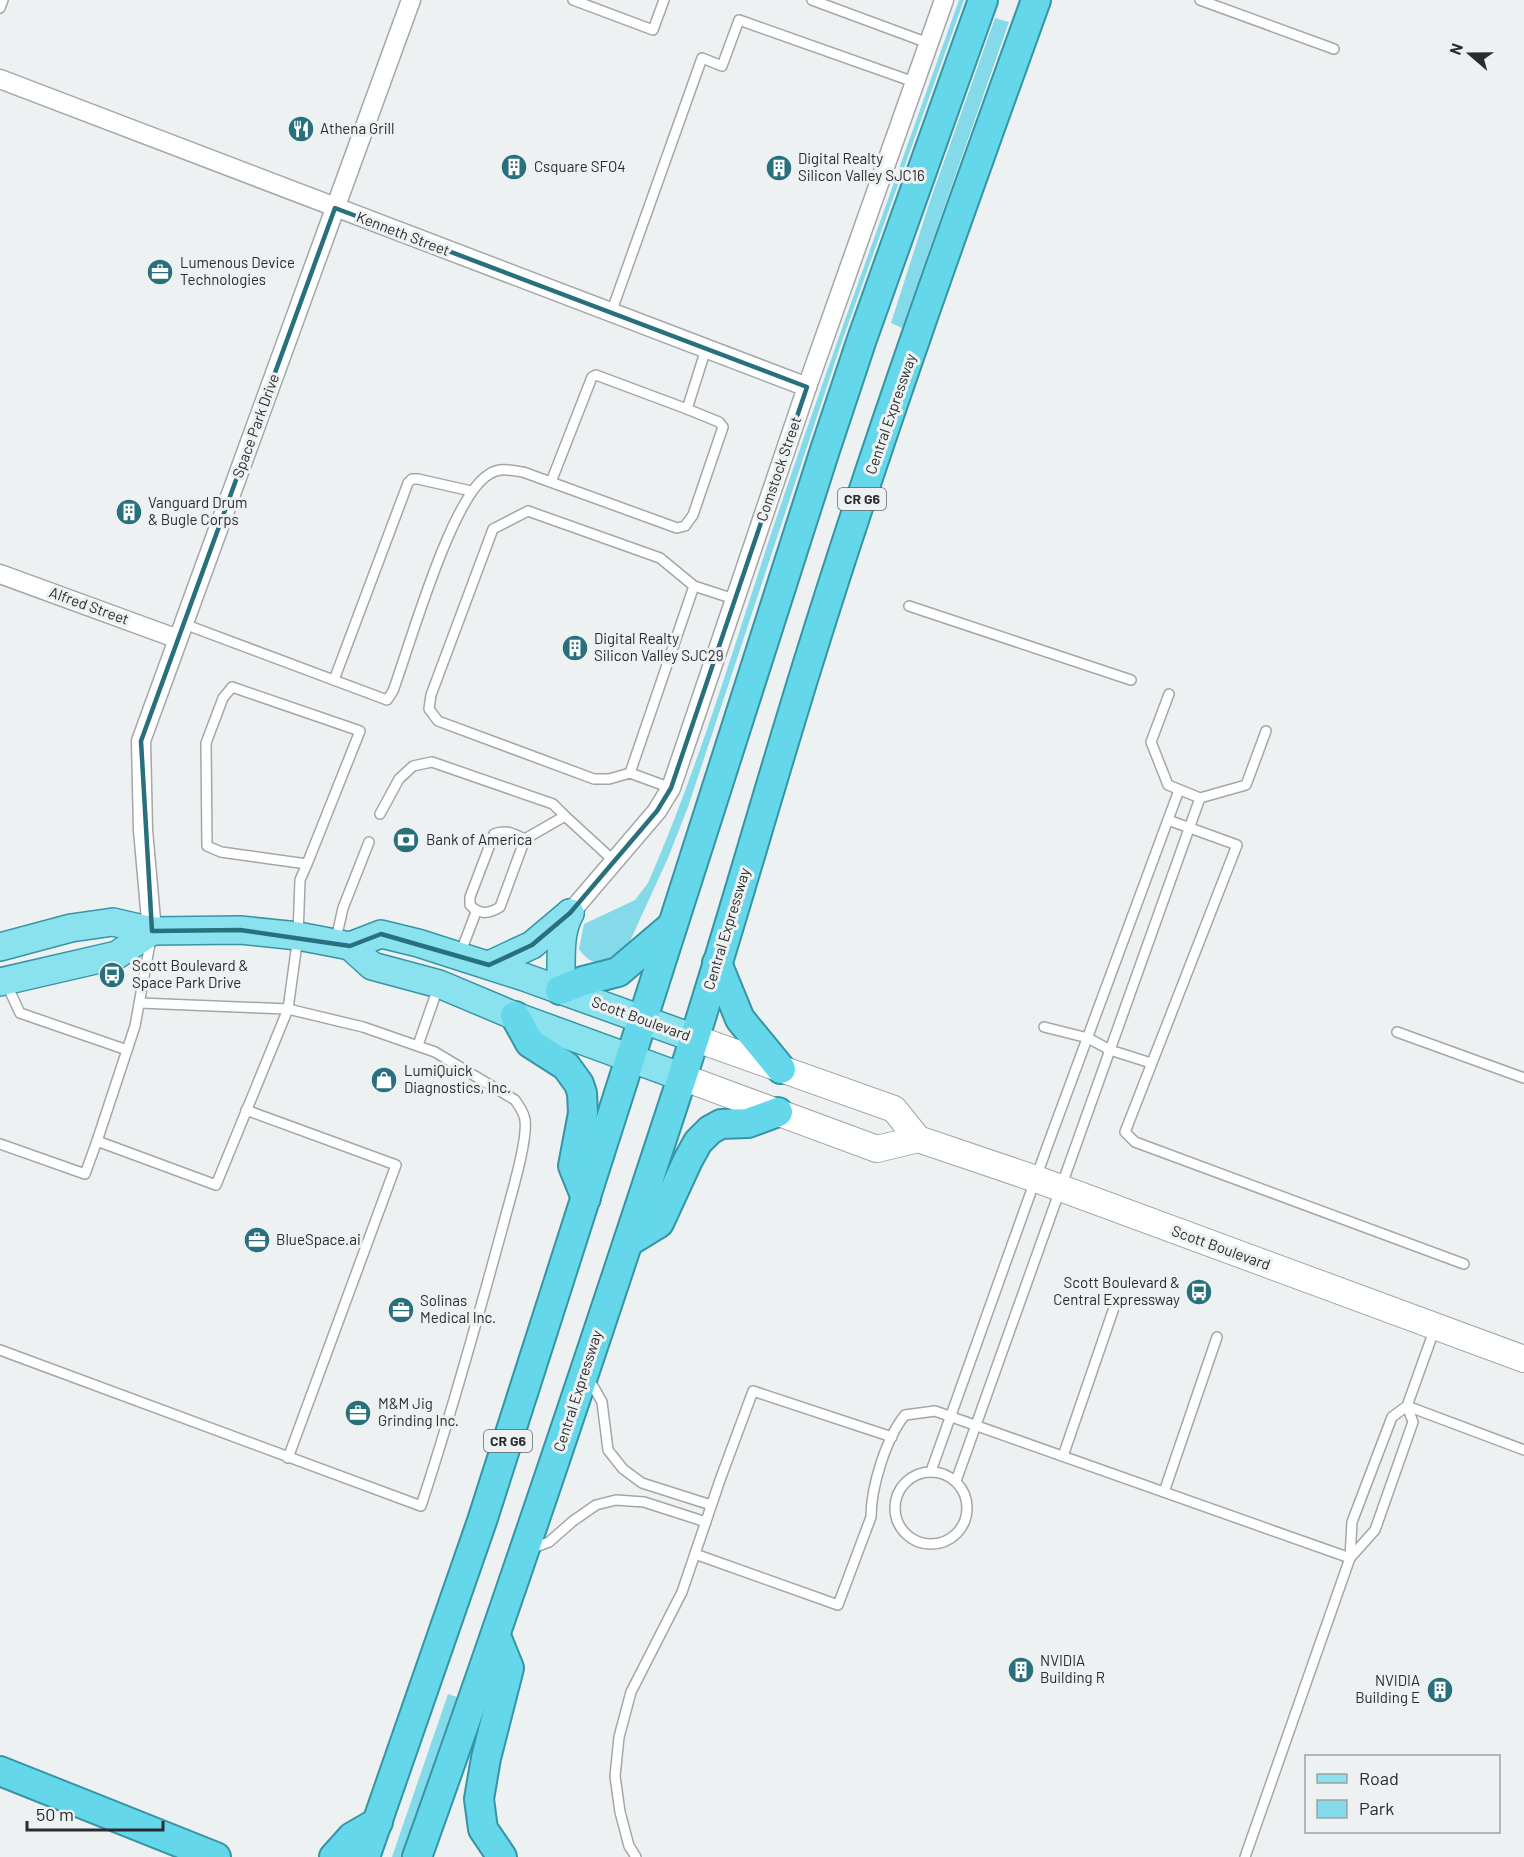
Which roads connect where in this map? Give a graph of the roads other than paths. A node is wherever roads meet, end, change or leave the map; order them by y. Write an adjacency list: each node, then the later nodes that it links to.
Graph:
1 (3, 0): 10 (lane)
2 (411, 0): 15 (street, Space Park Drive)
3 (573, 0): 4 (lane)
4 (664, 0)
5 (812, 0): 11 (lane)
6 (944, 0): 11 (street, Comstock Street)
7 (983, 0): 45 (highway, CR G6)
8 (1036, 0): 51 (highway, Central Expressway / CR G6)
9 (1200, 0): 12 (lane)
10 (0, 8)
11 (928, 43): 14 (street, Comstock Street)
12 (1334, 49)
13 (0, 80): 15 (street, Kenneth Street)
14 (915, 82): 16 (lane); 18 (street, Comstock Street)
15 (335, 208): 16 (street, Kenneth Street); 26 (street, Space Park Drive)
16 (612, 313): 17 (street, Kenneth Street)
17 (706, 349): 18 (street, Kenneth Street); 19 (lane)
18 (807, 387): 24 (street, Comstock Street)
19 (687, 409): 20 (lane); 20 (lane)
20 (551, 482): 21 (lane)
21 (471, 491): 27 (lane); 27 (lane)
22 (0, 574): 26 (street, Alfred Street)
23 (694, 586): 24 (lane); 31 (lane); 31 (lane)
24 (734, 599): 32 (street, Comstock Street)
25 (909, 606): 28 (lane)
26 (181, 631): 27 (lane); 46 (street, Space Park Drive)
27 (334, 680)
28 (1131, 680)
29 (1169, 694): 33 (lane)
30 (1266, 731): 34 (lane)
31 (630, 773): 32 (lane)
32 (671, 788): 41 (street, Comstock Street)
33 (1179, 790): 34 (lane); 37 (lane)
34 (1200, 798): 38 (lane)
35 (380, 814): 36 (lane)
36 (565, 816): 39 (lane); 41 (lane)
37 (1168, 820): 38 (lane); 63 (lane)
38 (1189, 828): 66 (lane); 68 (lane)
39 (525, 839): 43 (lane); 43 (lane)
40 (369, 843): 48 (lane)
41 (614, 861): 44 (street, Comstock Street)
42 (307, 864): 42 (lane); 47 (lane)
43 (476, 912): 50 (lane)
44 (570, 913): 52 (main road); 55 (main road)
45 (672, 926): 55 (highway); 59 (highway, CR G6)
46 (152, 931): 47 (main road); 49 (main road); 53 (main road); 56 (lane)
47 (298, 936): 48 (main road); 57 (lane)
48 (343, 944): 50 (main road, Scott Boulevard); 54 (main road)
49 (0, 947)
50 (459, 957): 52 (main road, Scott Boulevard)
51 (717, 963): 62 (highway, Central Expressway / CR G6); 69 (highway)
52 (489, 965): 55 (main road, Scott Boulevard)
53 (3, 981): 65 (lane)
54 (439, 984): 58 (main road); 64 (lane)
55 (561, 990): 59 (main road, Scott Boulevard)
56 (140, 1003): 57 (lane); 65 (lane)
57 (288, 1009): 64 (lane); 72 (lane)
58 (515, 1016): 67 (main road); 79 (highway)
59 (643, 1019): 62 (main road, Scott Boulevard); 67 (highway, CR G6)
60 (1044, 1027): 63 (lane)
61 (1397, 1032): 71 (lane)
62 (694, 1038): 69 (main road, Scott Boulevard); 70 (highway, Central Expressway / CR G6)
63 (1088, 1038): 66 (lane); 77 (lane)
64 (418, 1045): 94 (lane)
65 (127, 1050): 75 (lane)
66 (1110, 1050): 68 (lane); 78 (lane)
67 (631, 1058): 70 (main road); 79 (highway, CR G6)
68 (1151, 1063): 81 (lane)
69 (781, 1069): 74 (main road, Scott Boulevard)
70 (682, 1077): 73 (main road); 80 (highway, Central Expressway / CR G6)
71 (1524, 1078)
72 (246, 1110): 75 (lane); 94 (lane)
73 (778, 1112): 74 (main road); 80 (highway)
74 (918, 1139): 77 (main road, Scott Boulevard)
75 (97, 1141): 76 (lane)
76 (0, 1144)
77 (1036, 1179): 78 (main road, Scott Boulevard); 89 (lane)
78 (1061, 1188): 83 (main road, Scott Boulevard); 90 (lane)
79 (586, 1198): 105 (highway, CR G6)
80 (628, 1242): 87 (highway, Central Expressway / CR G6)
81 (1464, 1264)
82 (1116, 1302): 93 (lane)
83 (1435, 1327): 86 (main road, Scott Boulevard); 88 (lane)
84 (1217, 1337): 97 (lane)
85 (0, 1350): 94 (lane)
86 (1524, 1359)
87 (585, 1371): 98 (lane); 100 (highway, Central Expressway / CR G6)
88 (1407, 1406): 92 (lane); 102 (lane); 102 (lane)
89 (950, 1417): 90 (lane); 91 (lane); 95 (lane)
90 (976, 1426): 93 (lane); 96 (lane)
91 (892, 1437): 98 (lane); 101 (lane)
92 (1524, 1449)
93 (1062, 1456): 97 (lane)
94 (288, 1458)
95 (931, 1471): 96 (lane); 96 (lane)
96 (956, 1481)
97 (1164, 1492): 102 (lane)
98 (711, 1505): 99 (lane)
99 (706, 1522): 100 (lane); 101 (lane)
100 (525, 1550): 103 (highway, Central Expressway / CR G6)
101 (695, 1554): 111 (lane)
102 (1350, 1558): 112 (lane)
103 (496, 1636): 109 (highway, Central Expressway / CR G6); 110 (highway)
104 (0, 1771): 106 (highway)
105 (378, 1822): 107 (highway); 108 (highway, CR G6)
106 (216, 1857)
107 (334, 1857)
108 (365, 1857)
109 (417, 1857)
110 (502, 1857)
111 (636, 1857)
112 (1245, 1857)

